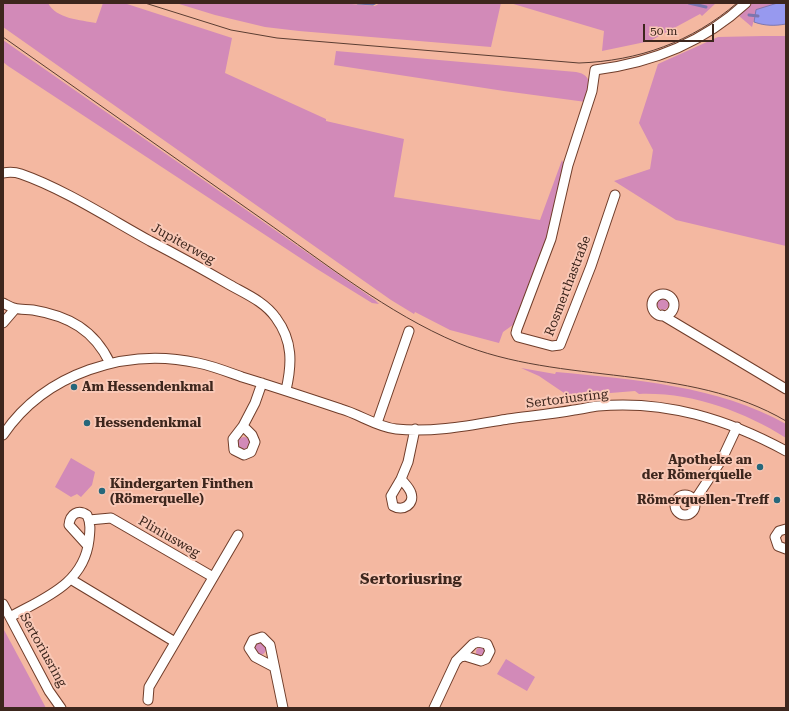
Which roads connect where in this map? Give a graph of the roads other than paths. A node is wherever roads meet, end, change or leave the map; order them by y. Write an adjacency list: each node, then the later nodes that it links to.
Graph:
1 (746, 3): 3 (street, Rosmerthastraße)
2 (3, 172): 12 (street, Jupiterweg)
3 (615, 196)
4 (3, 303): 5 (street)
5 (15, 308): 7 (street); 9 (street)
6 (662, 315): 11 (street)
7 (3, 323)
8 (409, 330): 13 (street)
9 (110, 363): 10 (street, Sertoriusring); 17 (street, Sertoriusring)
10 (262, 383): 12 (street, Sertoriusring); 14 (street)
11 (786, 389)
12 (286, 390): 13 (street, Sertoriusring)
13 (377, 423): 16 (street, Sertoriusring)
14 (243, 426)
15 (737, 427): 16 (street, Sertoriusring); 18 (street, Sertoriusring); 20 (street)
16 (415, 429): 19 (street)
17 (3, 435)
18 (786, 451)
19 (401, 479)
20 (695, 500)
21 (89, 520): 24 (street); 24 (street, Pliniusweg); 26 (street, Pliniusweg)
22 (786, 529): 25 (street)
23 (238, 535): 26 (street)
24 (88, 546): 27 (street)
25 (786, 549)
26 (213, 577): 30 (street)
27 (72, 580): 29 (street); 30 (street)
28 (3, 604): 29 (street, Sertoriusring)
29 (10, 618): 34 (street, Sertoriusring)
30 (175, 642): 33 (street)
31 (460, 657): 36 (street)
32 (274, 667): 35 (street)
33 (148, 700)
34 (61, 708)
35 (283, 708)
36 (434, 708)

